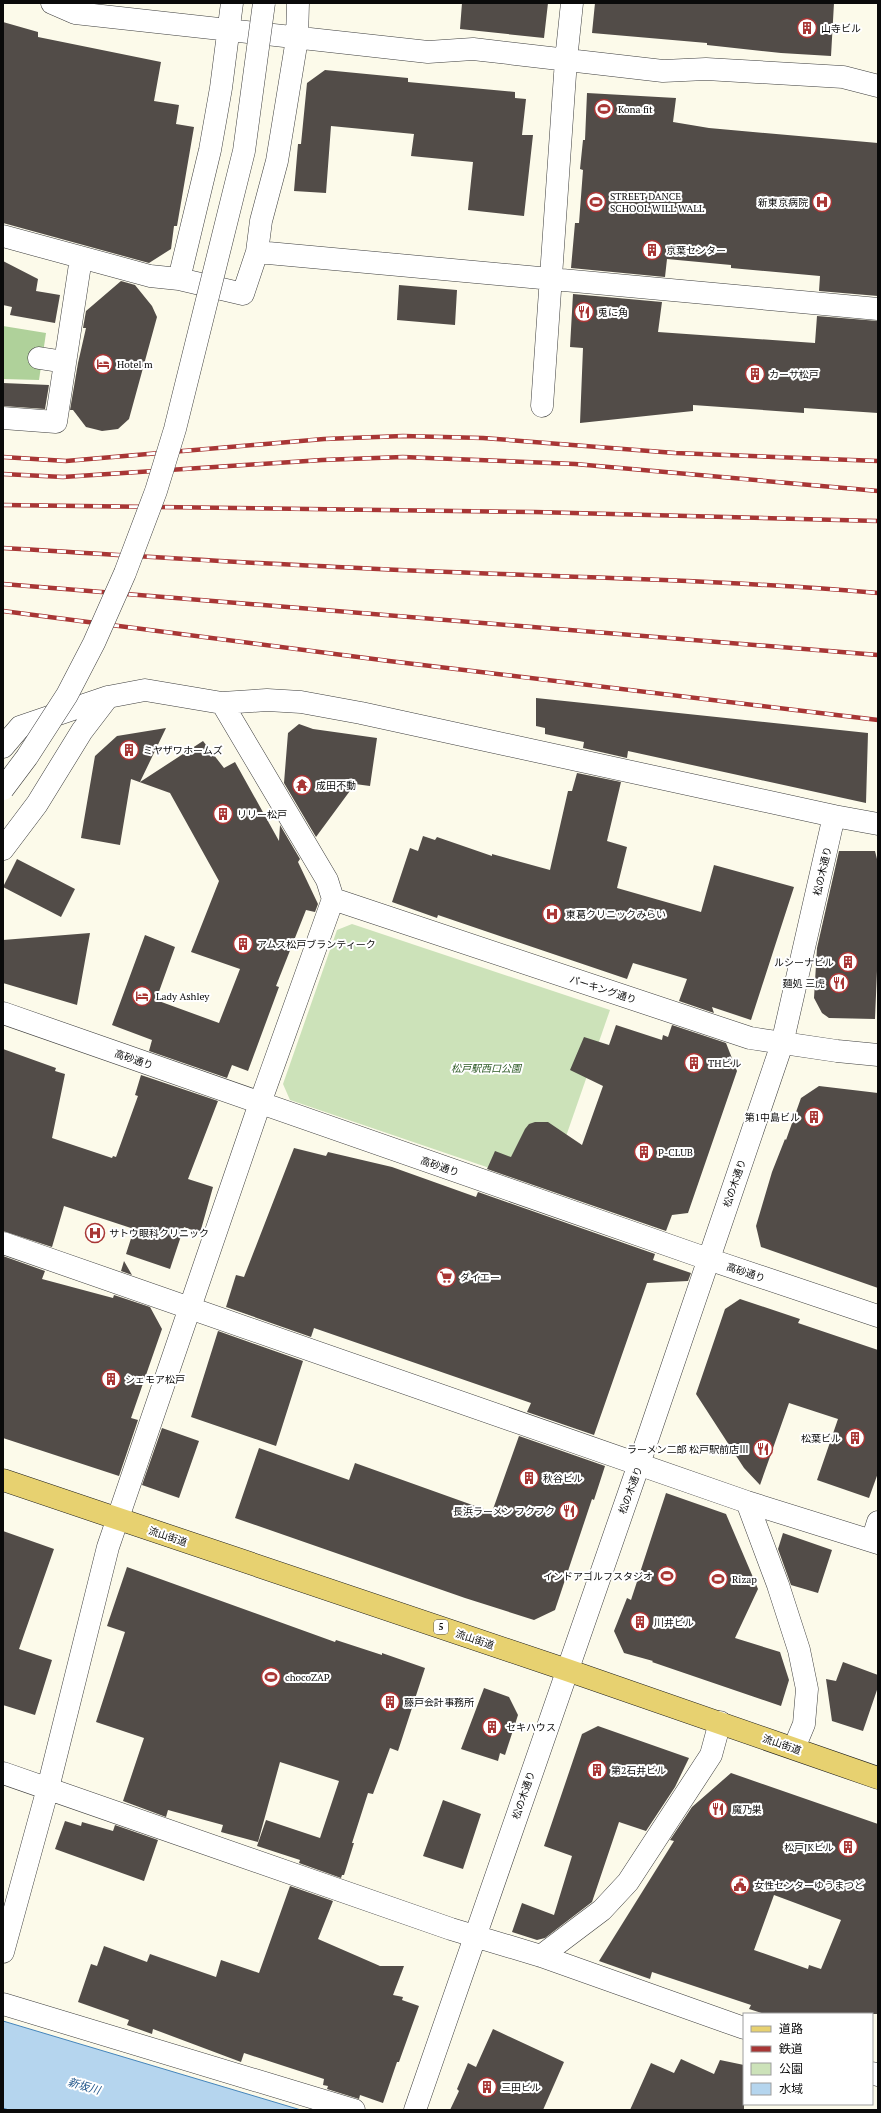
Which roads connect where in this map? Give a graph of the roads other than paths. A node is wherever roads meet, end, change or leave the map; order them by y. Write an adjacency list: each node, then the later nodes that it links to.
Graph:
1 (52, 3): 6 (street)
2 (232, 3): 6 (street)
3 (264, 3): 23 (street, bridge)
4 (298, 3): 7 (street)
5 (572, 3): 8 (street)
6 (227, 31): 7 (street); 13 (street)
7 (297, 39): 8 (street); 11 (street)
8 (566, 60): 9 (street); 14 (street)
9 (878, 86)
10 (3, 236): 12 (street)
11 (257, 252): 13 (street); 14 (street)
12 (81, 258): 13 (street); 17 (street)
13 (178, 278)
14 (551, 279): 15 (street); 18 (street)
15 (878, 309)
16 (39, 358): 17 (street)
17 (65, 362): 19 (street)
18 (542, 406)
19 (3, 418)
20 (108, 697): 21 (street); 22 (street); 26 (street)
21 (222, 702): 24 (street); 27 (street)
22 (3, 747)
23 (3, 789)
24 (834, 816): 25 (street); 29 (street, 松の木通り)
25 (878, 824)
26 (3, 849)
27 (333, 899): 29 (street, パーキング通り); 31 (street)
28 (3, 1013): 31 (street, 高砂通り)
29 (782, 1044): 30 (street, パーキング通り); 33 (street, 松の木通り)
30 (878, 1055)
31 (260, 1103): 33 (street, 高砂通り); 34 (street)
32 (3, 1243): 34 (street)
33 (708, 1259): 35 (street, 高砂通り); 36 (street, 松の木通り)
34 (191, 1308): 36 (street); 39 (street)
35 (878, 1316)
36 (639, 1464): 38 (street); 41 (street, 松の木通り)
37 (3, 1480): 39 (main road, 流山街道 / 5)
38 (747, 1502): 40 (street); 43 (street)
39 (117, 1519): 41 (main road, 流山街道 / 5); 46 (street)
40 (876, 1535)
41 (567, 1670): 42 (main road, 流山街道 / 5); 47 (street, 松の木通り)
42 (720, 1722): 43 (main road, 流山街道 / 5); 49 (street)
43 (794, 1748): 45 (main road, 流山街道 / 5)
44 (3, 1773): 46 (street)
45 (878, 1778)
46 (48, 1788): 47 (street); 48 (street)
47 (474, 1936): 49 (street); 53 (street, 松の木通り)
48 (3, 1952)
49 (541, 1956): 51 (street)
50 (3, 2004): 52 (street)
51 (743, 2028)
52 (354, 2110)
53 (415, 2110)

